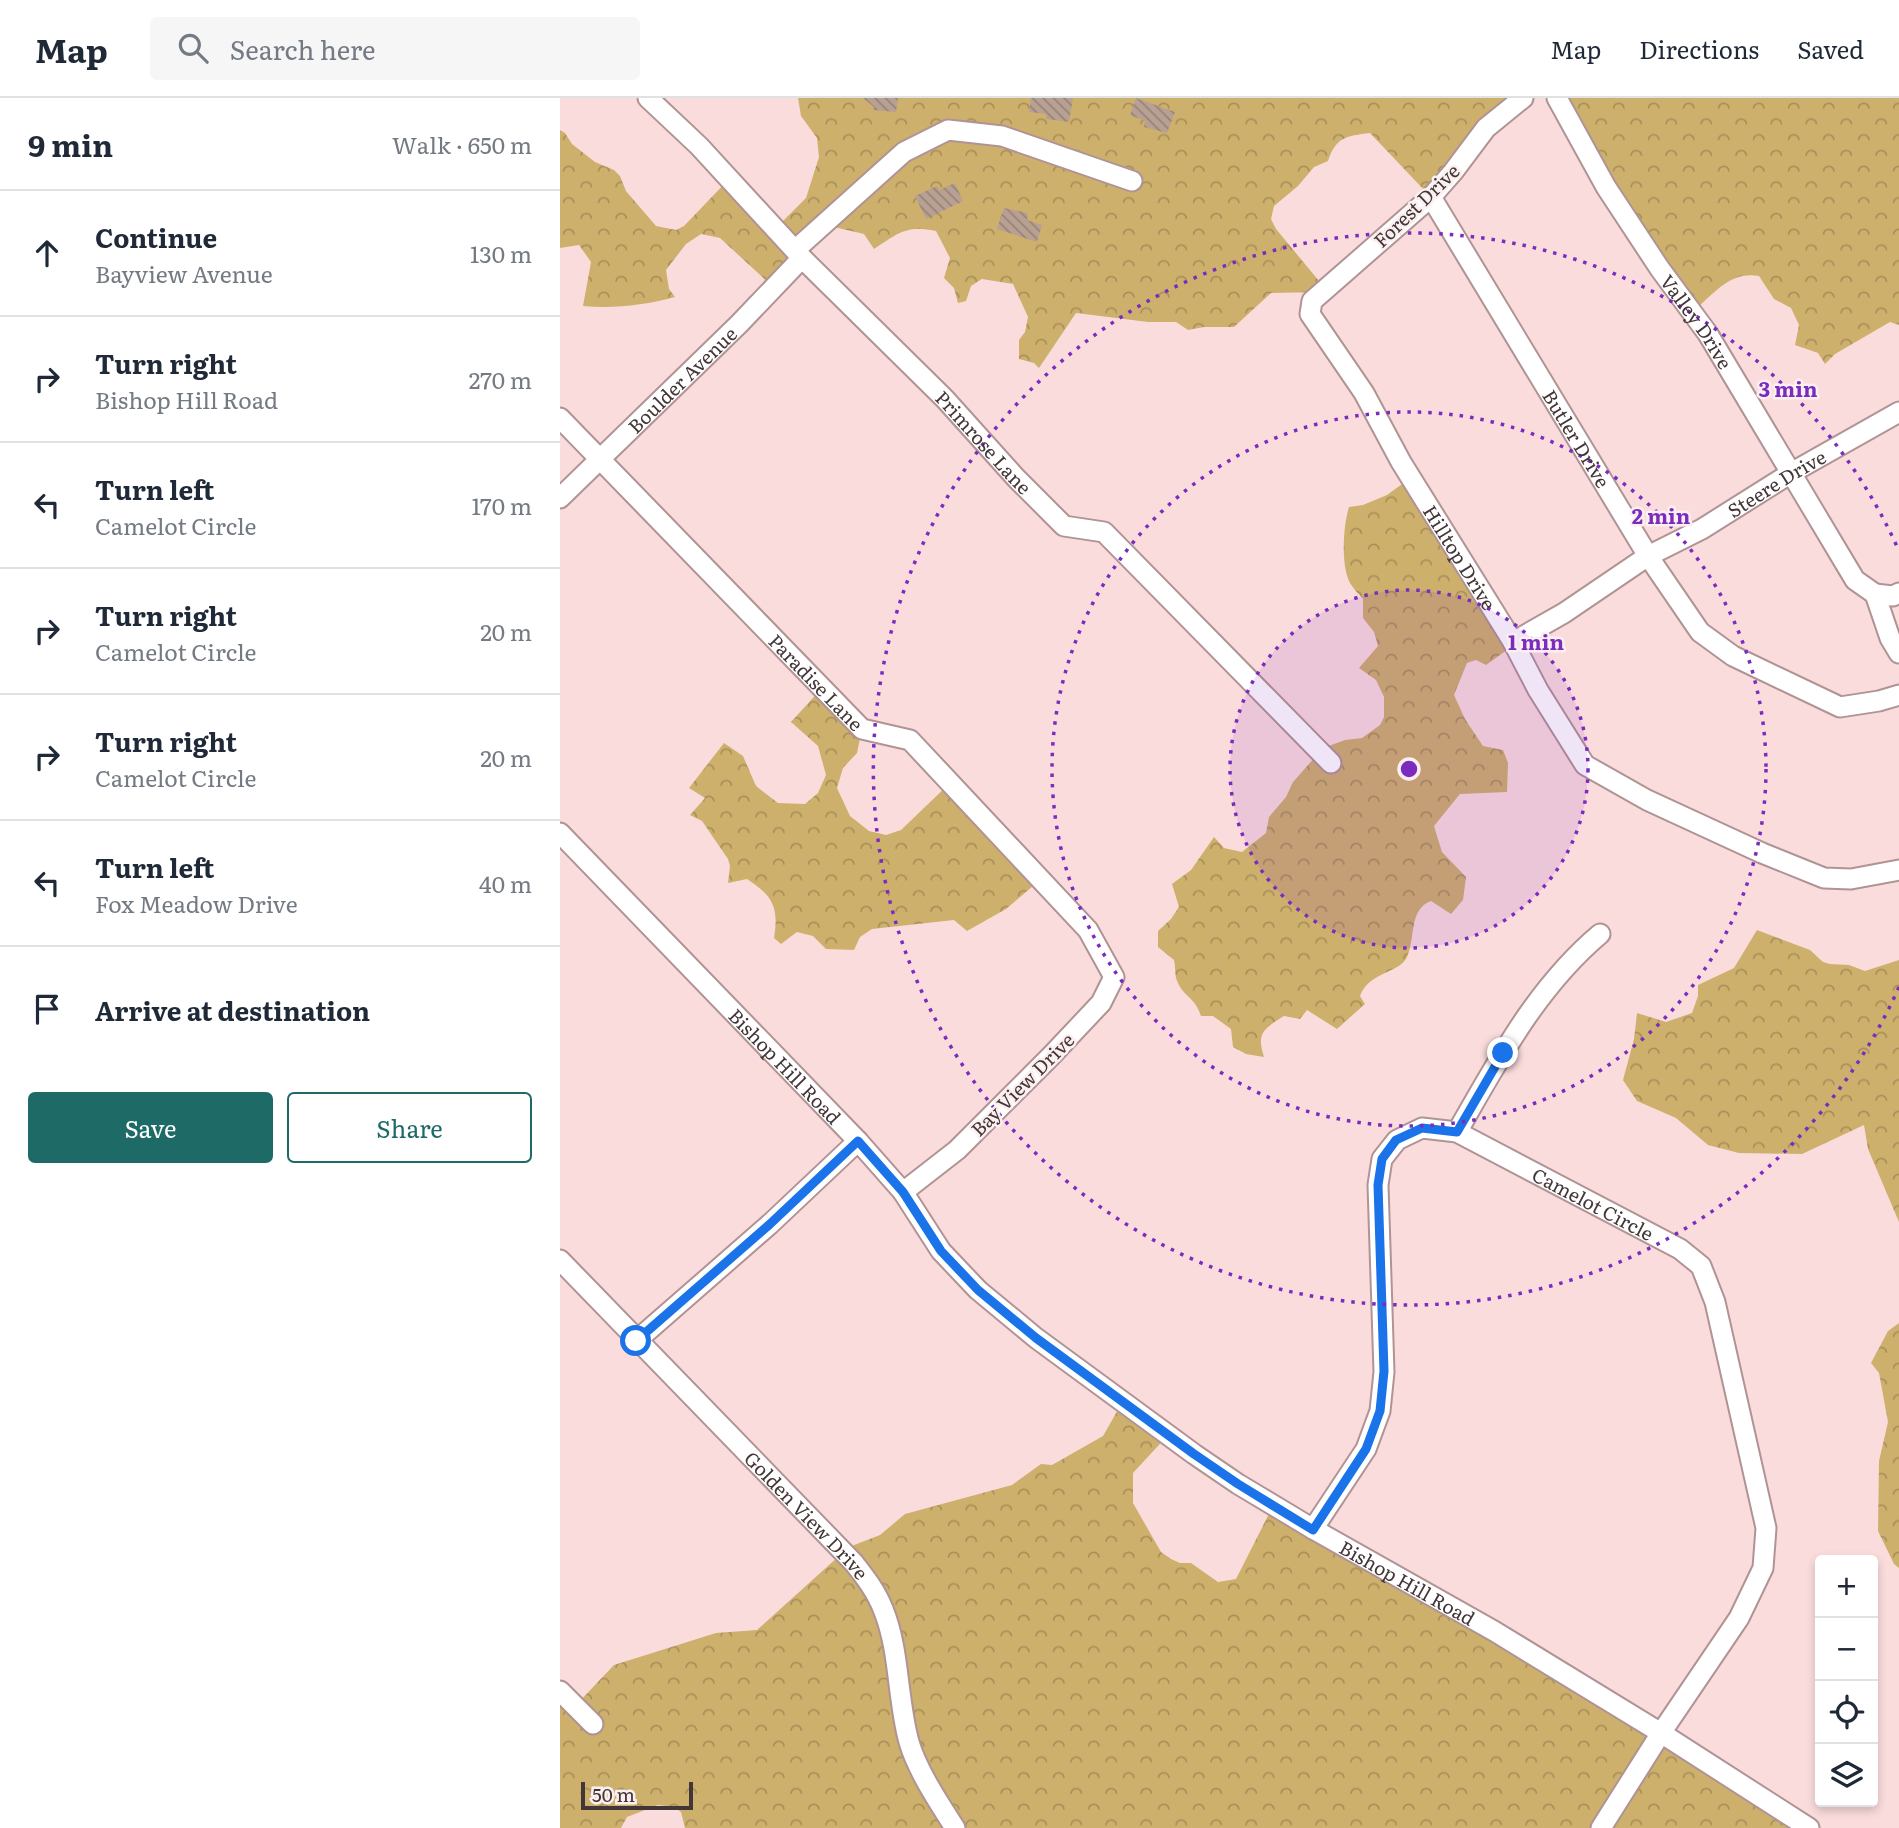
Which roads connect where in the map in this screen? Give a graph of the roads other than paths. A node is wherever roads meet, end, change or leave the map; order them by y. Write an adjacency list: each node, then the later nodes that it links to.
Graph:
1 (648, 98): 6 (street, Primrose Lane)
2 (1522, 98): 5 (street, Forest Drive)
3 (1557, 98): 11 (street, Valley Drive)
4 (1132, 181): 6 (street, Boulder Avenue)
5 (1431, 197): 7 (street, Forest Drive); 13 (street, Butler Drive)
6 (799, 254): 10 (street, Boulder Avenue); 19 (street, Primrose Lane)
7 (1311, 311): 16 (street, Hilltop Drive)
8 (1899, 412): 11 (street, Steere Drive)
9 (560, 418): 10 (street, Paradise Lane)
10 (600, 460): 12 (street, Boulder Avenue); 23 (street, Paradise Lane)
11 (1791, 473): 13 (street, Steere Drive); 15 (street, Valley Drive)
12 (560, 498)
13 (1648, 556): 16 (street, Steere Drive); 18 (street, Butler Drive)
14 (1899, 593): 15 (street)
15 (1875, 594): 17 (street, Valley Drive)
16 (1513, 642): 21 (street, Hilltop Drive)
17 (1899, 653)
18 (1899, 695)
19 (1331, 763)
20 (560, 832): 25 (street, Bishop Hill Road)
21 (1899, 870)
22 (1600, 934): 24 (street)
23 (1105, 960): 26 (street, Bay View Drive)
24 (1457, 1132): 29 (street, Camelot Circle); 32 (street, Camelot Circle)
25 (858, 1141): 26 (street, Bishop Hill Road); 28 (street)
26 (903, 1192): 29 (street, Bishop Hill Road)
27 (560, 1260): 28 (street, Golden View Drive)
28 (636, 1341): 33 (street, Golden View Drive)
29 (1313, 1530): 32 (street, Bishop Hill Road)
30 (560, 1691): 31 (street)
31 (593, 1724)
32 (1661, 1732): 34 (street); 35 (street, Bishop Hill Road)
33 (955, 1828)
34 (1601, 1828)
35 (1809, 1828)

